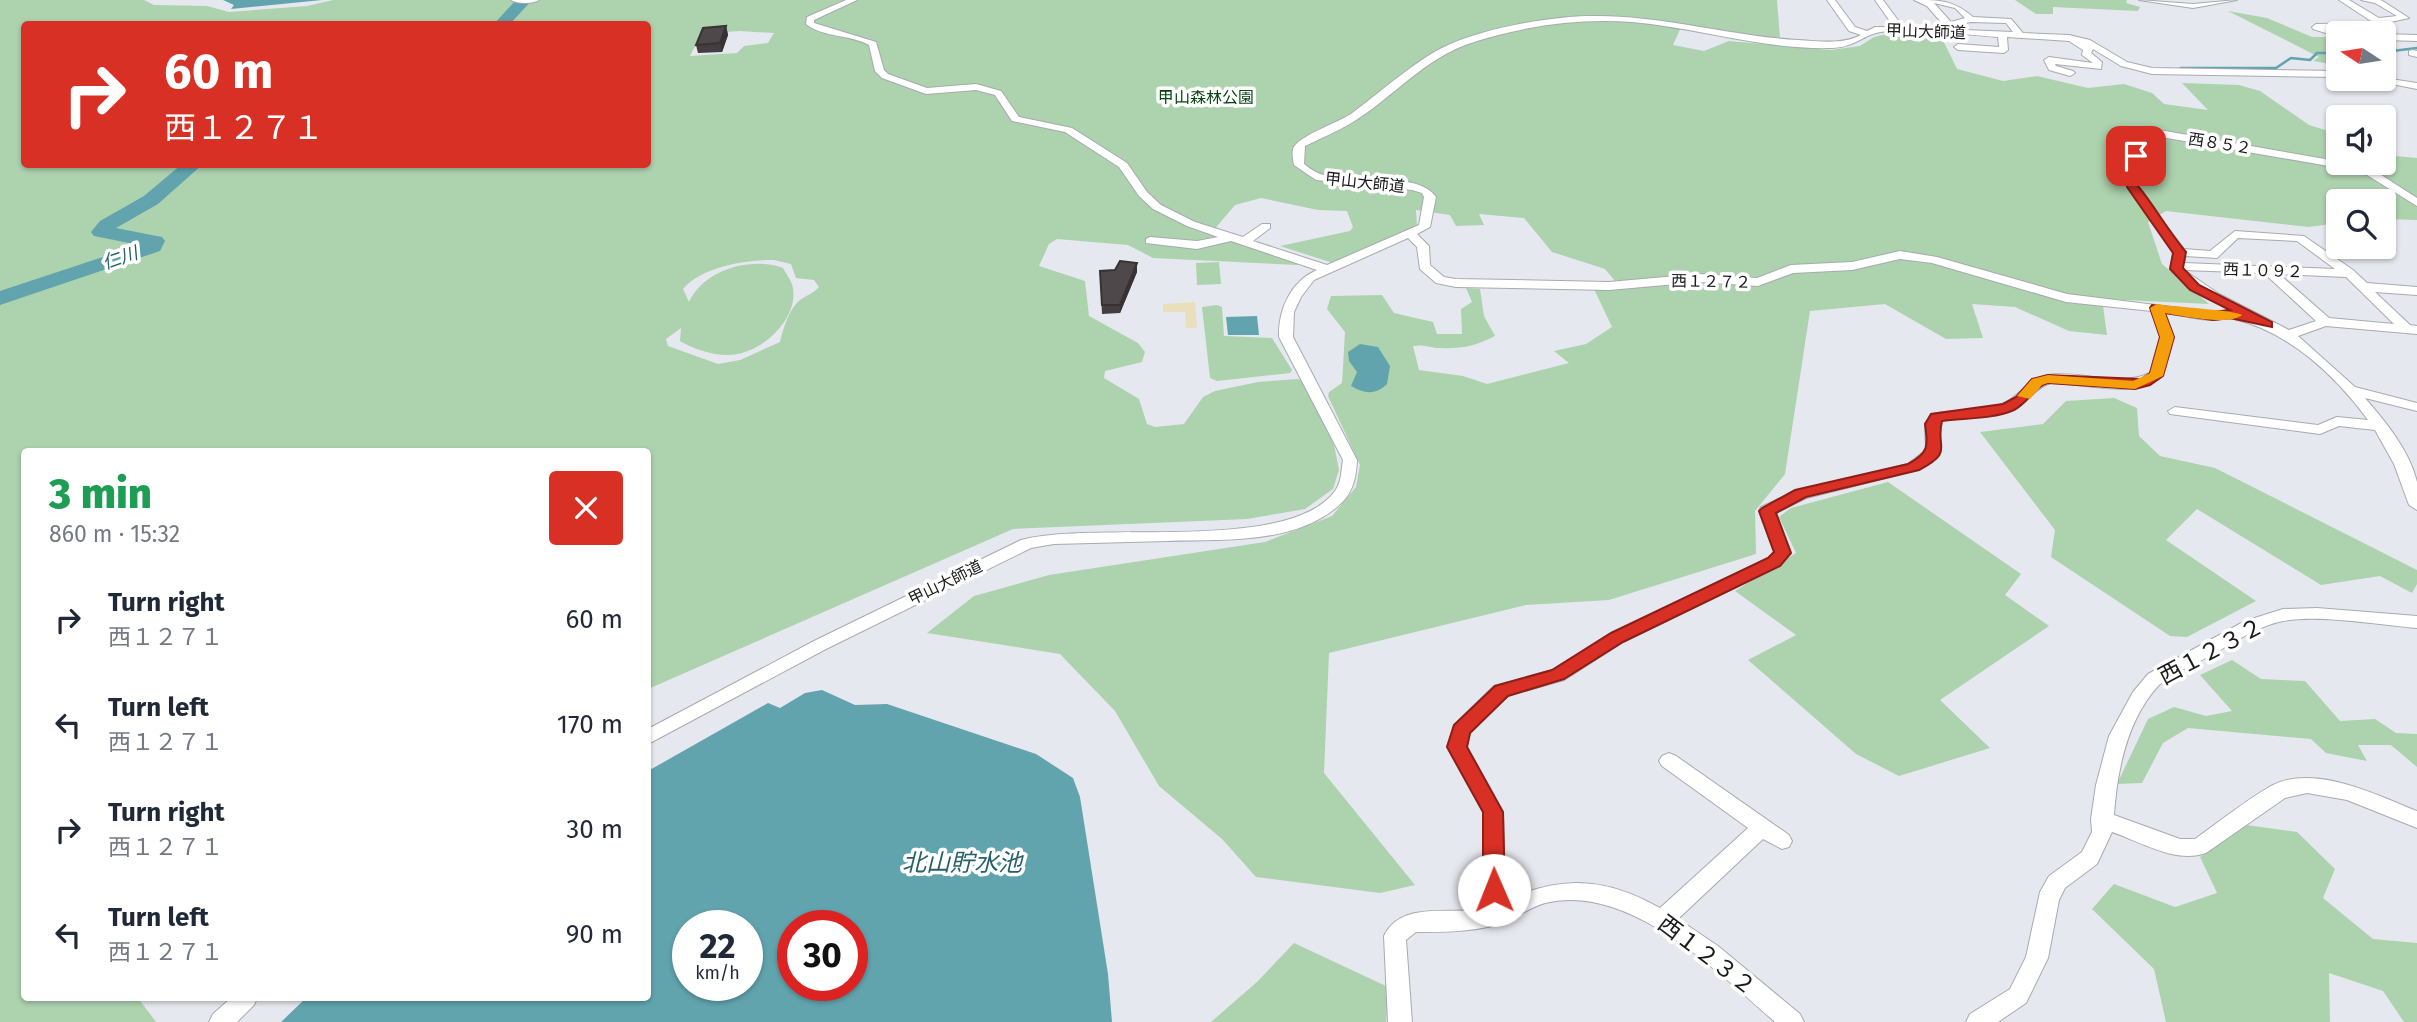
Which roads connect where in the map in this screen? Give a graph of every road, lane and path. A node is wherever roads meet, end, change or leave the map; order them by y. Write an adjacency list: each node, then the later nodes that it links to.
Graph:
1 (516, 0): 2 (street)
2 (532, 0)
3 (853, 0): 34 (street)
4 (1831, 0): 20 (street)
5 (1879, 0): 17 (street)
6 (1918, 0): 19 (street)
7 (1930, 0): 14 (street)
8 (2143, 0): 13 (street)
9 (2180, 0): 13 (street)
10 (2233, 0): 13 (street)
11 (2343, 0): 15 (street)
12 (2365, 0): 15 (street)
13 (2193, 6)
14 (1972, 19): 19 (street); 22 (street)
15 (2379, 21)
16 (2326, 27): 18 (street)
17 (1900, 29): 19 (street, 甲山大師道); 20 (street, 甲山大師道)
18 (2326, 30)
19 (1958, 32): 21 (street, 甲山大師道)
20 (1866, 33): 33 (street, 甲山大師道)
21 (2002, 34): 22 (street, 甲山大師道); 26 (street)
22 (2020, 35): 24 (street, 甲山大師道)
23 (2396, 37): 25 (street)
24 (2062, 38): 27 (street); 28 (street, 甲山大師道)
25 (2417, 38)
26 (1958, 47)
27 (2070, 73)
28 (2326, 74)
29 (2396, 83): 30 (street)
30 (2417, 86)
31 (2417, 203): 36 (street, 西８５２)
32 (1266, 226): 34 (street)
33 (1411, 235): 38 (street, 甲山大師道); 43 (street, 西１２７２)
34 (1239, 240): 35 (street); 38 (street)
35 (1150, 241)
36 (2180, 252): 37 (street); 40 (street)
37 (2177, 266): 39 (street, 西１０９２); 45 (street)
38 (1327, 269): 54 (street, 甲山大師道)
39 (2268, 270): 40 (street, 西１０９２); 44 (street)
40 (2349, 274): 41 (street)
41 (2364, 286): 42 (street); 46 (street)
42 (2417, 291)
43 (2157, 308): 45 (street); 60 (street)
44 (2325, 323): 46 (street); 47 (street)
45 (2268, 325): 47 (street)
46 (2411, 329)
47 (2287, 335): 48 (street)
48 (2354, 391): 49 (street); 51 (street)
49 (2417, 407)
50 (2175, 411): 51 (street)
51 (2381, 426): 52 (street)
52 (2417, 505)
53 (2417, 622): 56 (street, 西１２３２)
54 (651, 735)
55 (1669, 761): 58 (street)
56 (2101, 819): 57 (street); 66 (street, 西１２３２)
57 (2417, 820)
58 (1761, 828): 59 (street); 61 (street)
59 (1782, 841)
60 (1494, 916): 61 (street, 西１２３２); 64 (street, 西１２３２)
61 (1664, 918): 65 (street, 西１２３２)
62 (243, 1001): 63 (street)
63 (221, 1022)
64 (1400, 1022)
65 (1792, 1022)
66 (1978, 1022)

